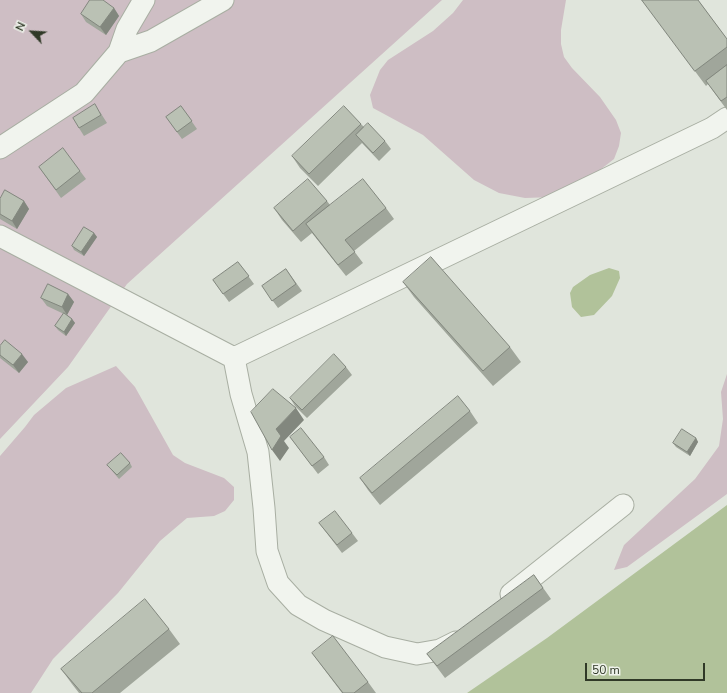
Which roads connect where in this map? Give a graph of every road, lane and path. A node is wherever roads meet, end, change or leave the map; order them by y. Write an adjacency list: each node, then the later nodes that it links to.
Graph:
1 (144, 0): 3 (street)
2 (223, 0): 3 (street)
3 (119, 52): 5 (street)
4 (727, 118): 7 (street)
5 (0, 148)
6 (0, 236): 7 (street)
7 (234, 358): 10 (street)
8 (623, 505): 9 (street)
9 (498, 606)
10 (468, 633)

